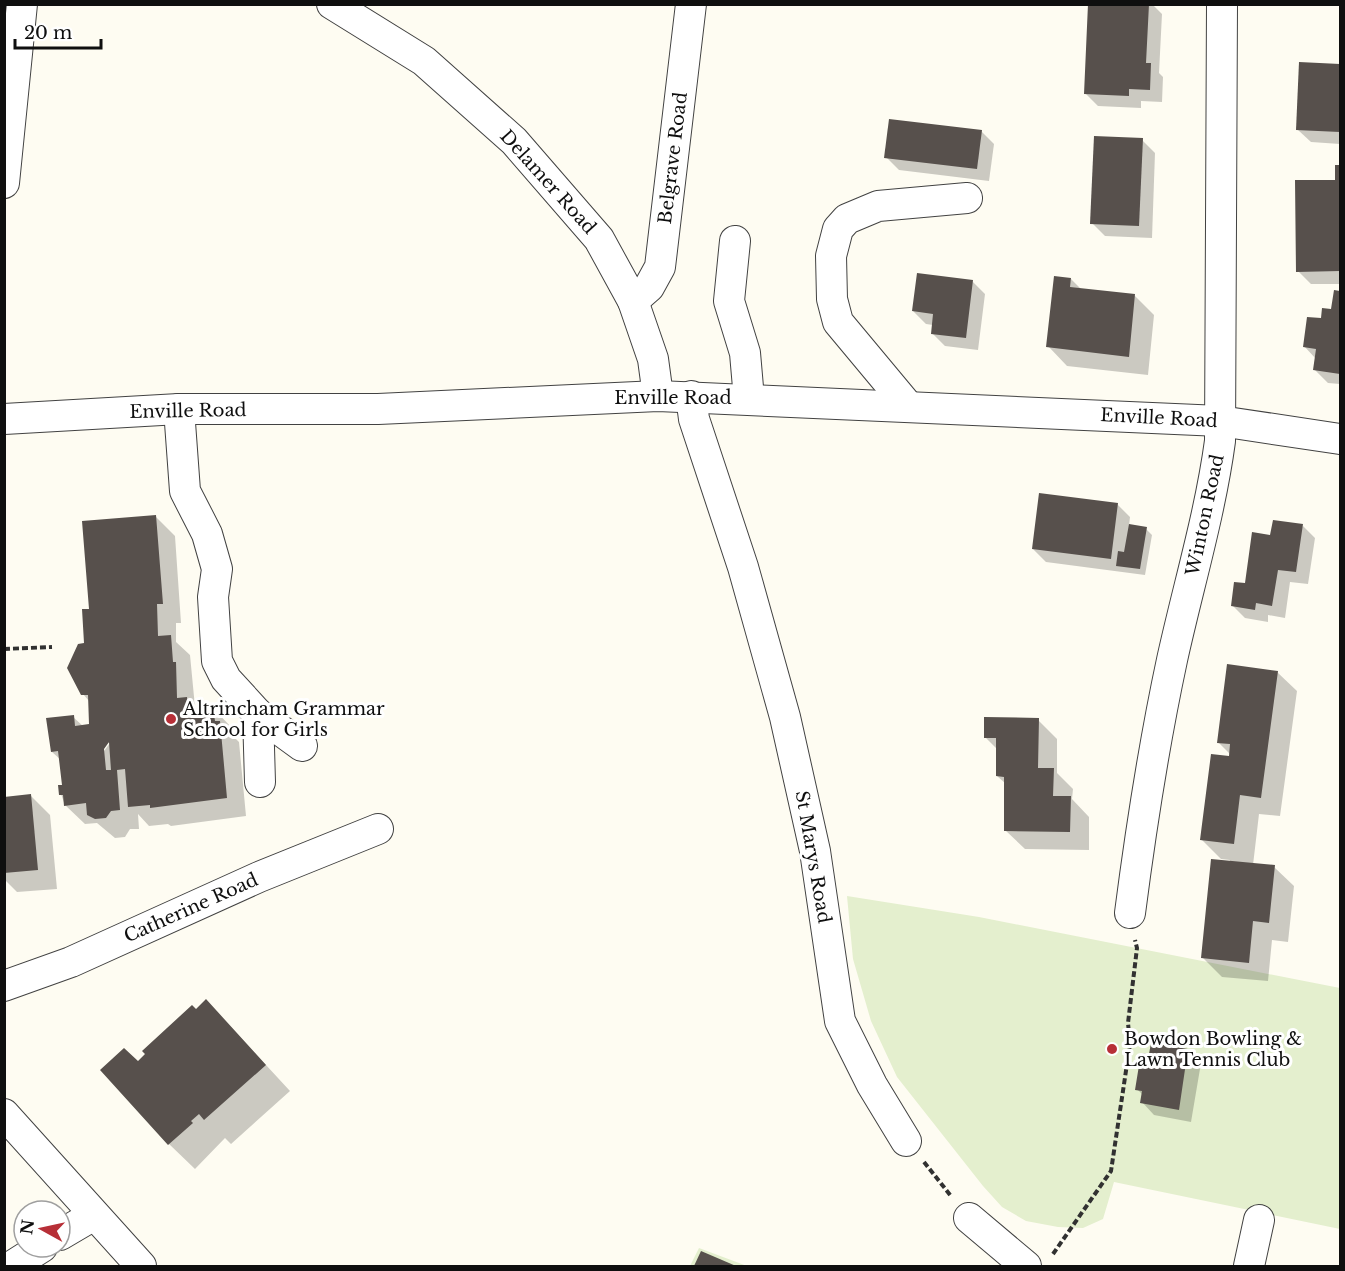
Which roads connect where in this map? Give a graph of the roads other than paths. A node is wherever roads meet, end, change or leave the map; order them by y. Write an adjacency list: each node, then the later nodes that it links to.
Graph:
1 (22, 4): 5 (street)
2 (332, 4): 8 (street, Delamer Road)
3 (691, 4): 8 (street, Belgrave Road)
4 (1222, 4): 15 (street, Winton Road)
5 (4, 183)
6 (967, 198): 12 (street)
7 (735, 241): 11 (street)
8 (633, 300): 9 (street, Delamer Road)
9 (658, 396): 10 (street, Enville Road); 13 (street, Enville Road)
10 (690, 396): 11 (street, Enville Road); 24 (street, St Marys Road)
11 (749, 399): 12 (street, Enville Road)
12 (908, 406): 15 (street, Enville Road)
13 (178, 409): 14 (street, Enville Road); 17 (street)
14 (4, 419)
15 (1220, 421): 16 (street, Enville Road); 21 (street, Winton Road)
16 (1341, 439)
17 (258, 714): 18 (street); 19 (street)
18 (302, 746)
19 (260, 782)
20 (378, 829): 22 (street, Catherine Road)
21 (1130, 913)
22 (4, 986)
23 (4, 1114): 25 (street)
24 (906, 1141)
25 (94, 1215): 28 (street); 30 (street)
26 (969, 1218): 29 (street)
27 (1260, 1220): 31 (street)
28 (72, 1228)
29 (1039, 1262)
30 (141, 1266)
31 (1249, 1266)

